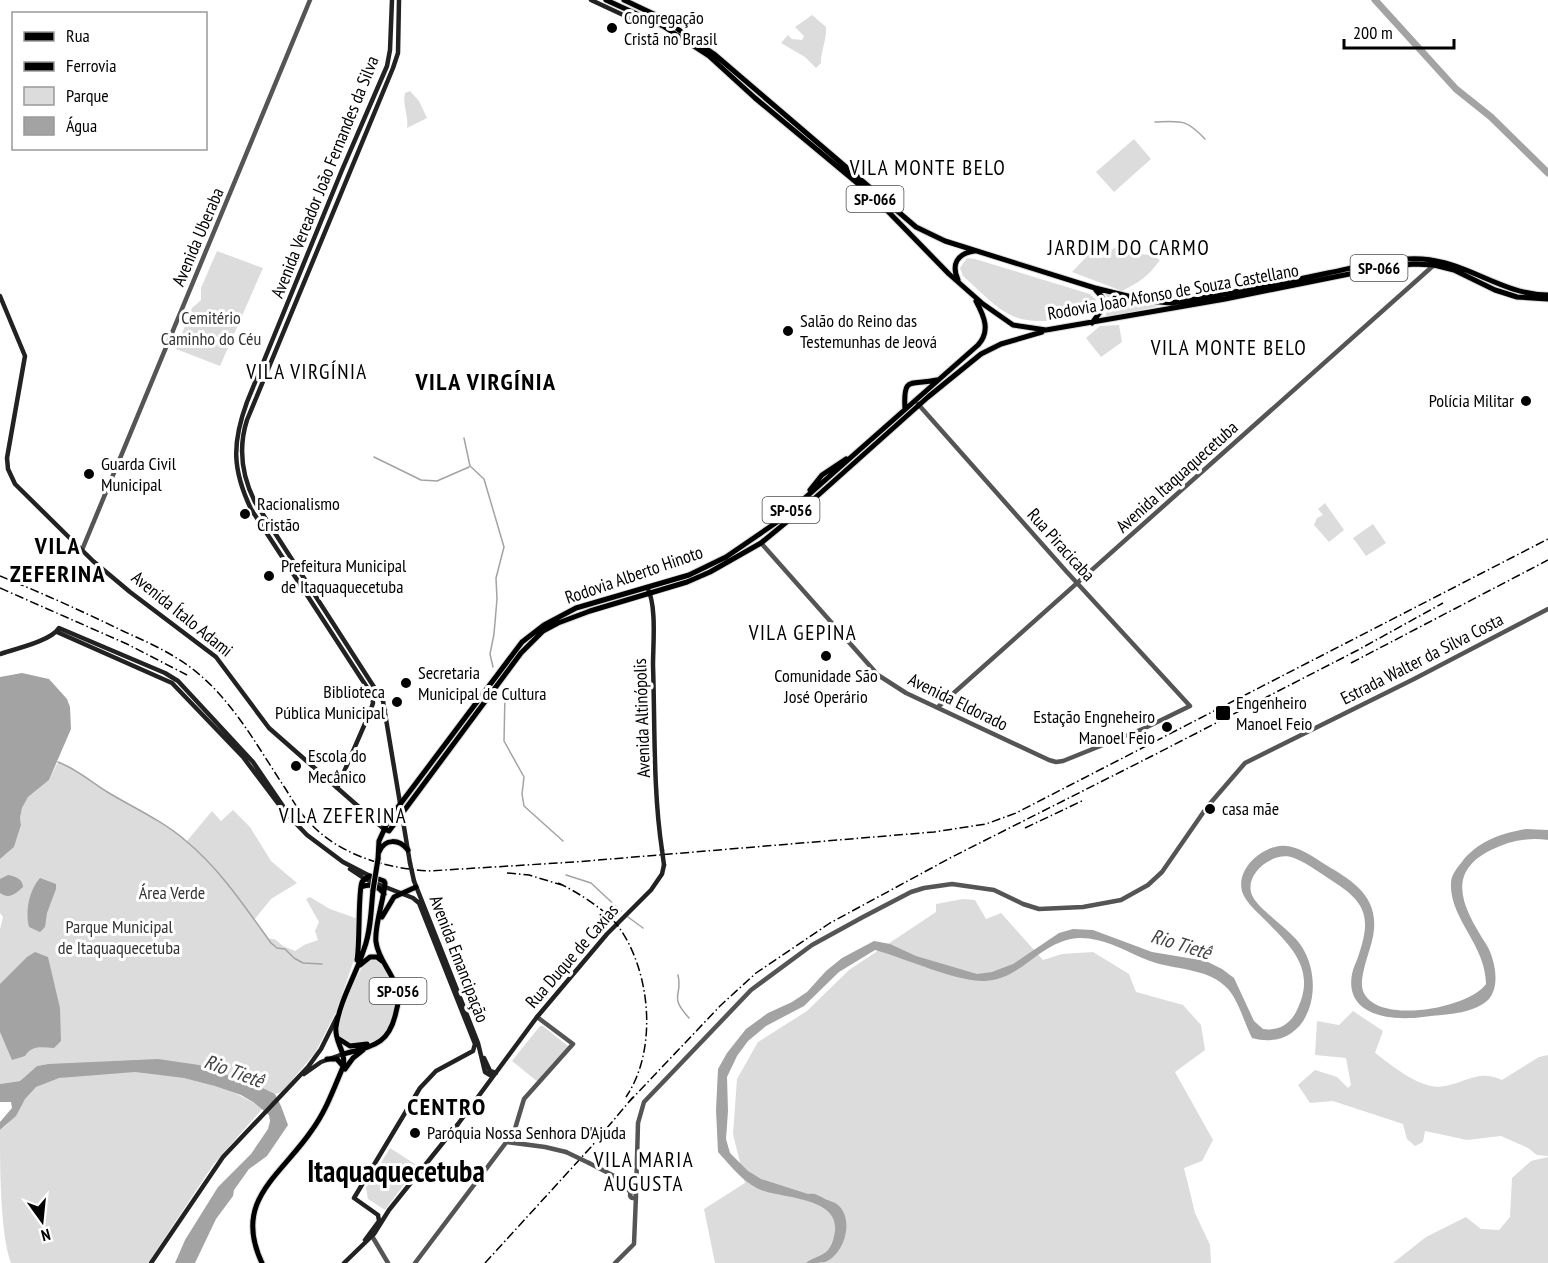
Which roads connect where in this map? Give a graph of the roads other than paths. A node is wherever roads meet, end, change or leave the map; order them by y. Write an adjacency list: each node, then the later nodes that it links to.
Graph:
1 (310, 0): 29 (street, Avenida Uberaba)
2 (392, 0): 8 (main road, Avenida Vereador João Fernandes da Silva)
3 (399, 0): 9 (main road, Avenida Vereador João Fernandes da Silva)
4 (591, 0): 7 (main road)
5 (606, 0): 7 (main road, Rodovia João Afonso de Souza Castellano / SP-066)
6 (624, 0): 12 (main road, Rodovia João Afonso de Souza Castellano / SP-066)
7 (648, 18): 14 (main road, Rodovia João Afonso de Souza Castellano / SP-066)
8 (355, 138): 9 (main road); 10 (main road, Avenida Vereador João Fernandes da Silva)
9 (363, 142): 11 (main road, Avenida Vereador João Fernandes da Silva)
10 (310, 247): 11 (main road); 37 (main road, Avenida Vereador João Fernandes da Silva)
11 (318, 250): 36 (main road, Avenida Vereador João Fernandes da Silva)
12 (980, 252): 14 (main road); 15 (main road, Rodovia João Afonso de Souza Castellano)
13 (1434, 265): 16 (main road, Rodovia João Afonso de Souza Castellano / SP-066); 21 (main road, Rodovia João Afonso de Souza Castellano / SP-066); 30 (street, Avenida Itaquaquecetuba)
14 (959, 282): 19 (main road, Rodovia João Afonso de Souza Castellano / SP-056)
15 (1095, 288): 16 (main road, Rodovia João Afonso de Souza Castellano / SP-066); 21 (main road)
16 (1498, 288): 17 (main road, SP-066); 20 (main road, SP-066)
17 (1548, 295)
18 (0, 296): 26 (main road, Avenida Ítalo Adami)
19 (974, 296): 22 (main road, Rodovia João Afonso de Souza Castellano / SP-056); 23 (main road, Rodovia Alberto Hinoto / SP-056)
20 (1548, 300)
21 (1092, 323): 22 (main road, Rodovia João Afonso de Souza Castellano / SP-056)
22 (1046, 330): 24 (main road, Rodovia Alberto Hinoto / SP-056)
23 (938, 380): 24 (main road, Rodovia Alberto Hinoto / SP-056); 25 (main road)
24 (917, 403): 25 (main road, Rodovia Alberto Hinoto / SP-056); 28 (main road, Rodovia Alberto Hinoto / SP-056); 30 (street, Rua Piracicaba)
25 (904, 409): 31 (main road, Rodovia Alberto Hinoto / SP-056)
26 (7, 458): 27 (street); 29 (main road, Avenida Ítalo Adami)
27 (0, 461)
28 (761, 543): 33 (main road, Rodovia Alberto Hinoto / SP-056); 42 (street, Avenida Eldorado)
29 (82, 550): 45 (main road, Avenida Ítalo Adami)
30 (1078, 583): 41 (street, Rua Piracicaba); 42 (street, Avenida Itaquaquecetuba)
31 (647, 587): 32 (main road, Rodovia Alberto Hinoto / SP-056); 33 (main road)
32 (634, 592): 34 (main road); 46 (main road, Rodovia Alberto Hinoto / SP-056)
33 (651, 593): 34 (main road, Rodovia Alberto Hinoto / SP-056); 50 (main road, Avenida Altinópolis)
34 (611, 605): 47 (main road, Rodovia Alberto Hinoto / SP-056)
35 (1548, 609): 78 (street, Estrada Walter da Silva Costa)
36 (327, 611): 37 (main road); 39 (main road, Avenida Vereador João Fernandes da Silva)
37 (320, 615): 40 (main road, Avenida Vereador João Fernandes da Silva)
38 (0, 654): 52 (main road)
39 (383, 701): 40 (main road); 43 (main road, Avenida Vereador João Fernandes da Silva)
40 (373, 703): 44 (main road)
41 (1190, 706): 42 (street, Avenida Eldorado)
42 (938, 708)
43 (385, 710): 44 (main road); 46 (main road, Avenida Vereador João Fernandes da Silva)
44 (370, 712): 45 (main road)
45 (337, 788): 48 (main road, Avenida Ítalo Adami)
46 (400, 804): 47 (main road, Avenida Emancipação); 48 (main road, Rodovia Alberto Hinoto / SP-056)
47 (402, 813): 48 (main road, Rodovia Alberto Hinoto / SP-056); 49 (main road, Avenida Emancipação)
48 (387, 830): 51 (main road, Rodovia Alberto Hinoto / SP-056)
49 (408, 850): 51 (main road); 54 (main road, Avenida Emancipação, bridge)
50 (662, 850): 62 (main road, Rua Duque de Caxias, bridge)
51 (378, 857): 60 (main road, Rodovia Alberto Hinoto / SP-056, bridge)
52 (367, 877): 53 (main road); 55 (main road)
53 (384, 883): 56 (main road); 57 (main road)
54 (415, 884): 56 (main road); 66 (main road, Avenida Emancipação)
55 (361, 887): 57 (main road); 60 (main road)
56 (401, 893): 58 (main road); 67 (main road, Avenida Emancipação)
57 (384, 894): 58 (main road)
58 (379, 924): 59 (main road, SP-056)
59 (384, 963): 60 (main road); 64 (main road, SP-056)
60 (354, 974): 61 (main road, Rodovia Alberto Hinoto / SP-056)
61 (340, 1009): 63 (main road, Rodovia Alberto Hinoto / SP-056); 75 (main road)
62 (537, 1017): 72 (main road, Rua Duque de Caxias); 77 (street)
63 (336, 1033): 64 (main road); 68 (main road)
64 (379, 1042): 65 (main road)
65 (371, 1046): 68 (main road); 74 (main road)
66 (480, 1049): 70 (main road, Avenida Emancipação); 72 (main road)
67 (473, 1051): 70 (main road); 80 (main road)
68 (344, 1054): 69 (main road); 71 (main road)
69 (327, 1059): 71 (main road); 75 (main road)
70 (483, 1065): 73 (main road, Avenida Emancipação)
71 (343, 1067): 74 (main road)
72 (496, 1073): 73 (main road); 76 (main road, Rua Duque de Caxias)
73 (490, 1075): 76 (main road)
74 (339, 1078): 85 (main road)
75 (297, 1080): 84 (main road)
76 (489, 1082): 79 (main road, Rua Duque de Caxias)
77 (507, 1142): 78 (street, bridge); 88 (street)
78 (633, 1195): 89 (street)
79 (389, 1210): 80 (main road); 82 (main road, Rua Duque de Caxias)
80 (378, 1215): 81 (main road)
81 (377, 1224): 82 (main road); 83 (main road)
82 (372, 1236): 83 (main road); 87 (street)
83 (364, 1242): 86 (main road)
84 (151, 1263)
85 (262, 1263)
86 (344, 1263)
87 (388, 1263)
88 (415, 1263)
89 (615, 1263)

